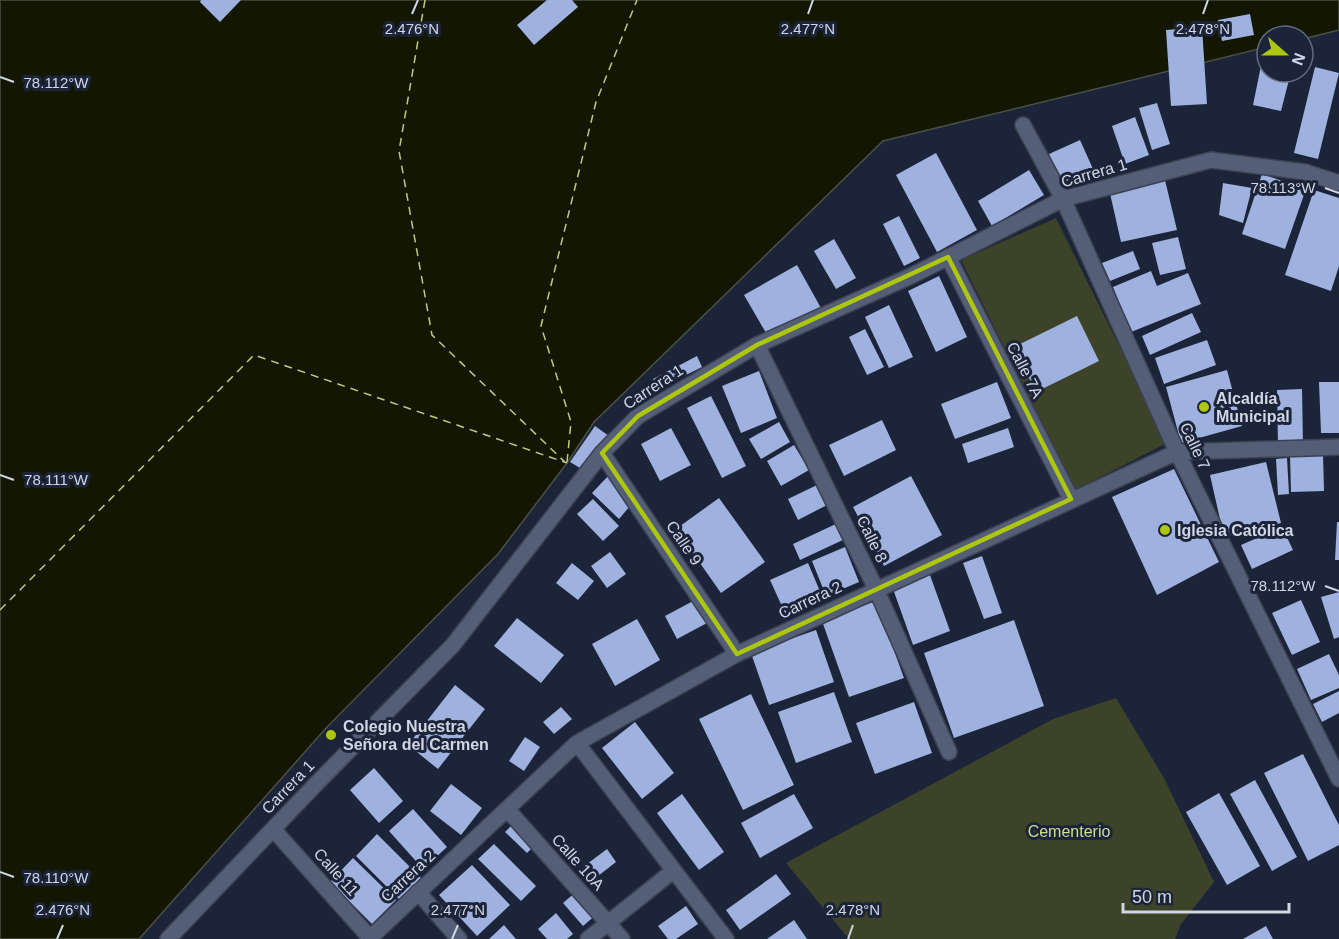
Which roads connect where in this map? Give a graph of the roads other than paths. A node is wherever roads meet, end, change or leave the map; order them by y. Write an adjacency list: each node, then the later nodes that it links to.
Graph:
1 (1023, 126): 3 (street, Calle 7)
2 (1339, 183): 3 (street, Carrera 1)
3 (1063, 199): 4 (street, Carrera 1); 7 (street, Calle 7)
4 (948, 257): 5 (street, Carrera 1); 9 (street, Calle 7A)
5 (757, 345): 8 (street, Carrera 1); 10 (street, Calle 8)
6 (1339, 447): 7 (street, Carrera 2)
7 (1177, 452): 9 (street, Carrera 2); 14 (street, Calle 7)
8 (602, 453): 11 (street, Calle 9); 16 (street, Carrera 1)
9 (1071, 499): 10 (street, Carrera 2)
10 (876, 590): 11 (street, Carrera 2); 13 (street, Calle 8)
11 (737, 654): 12 (street, Carrera 2)
12 (577, 743): 15 (street, Carrera 2); 17 (street)
13 (949, 752)
14 (1339, 779)
15 (507, 809): 18 (street, Carrera 2); 19 (street, Calle 10A)
16 (273, 829): 20 (street, Carrera 1); 21 (street, Calle 11)
17 (673, 871): 19 (street); 25 (street)
18 (418, 892): 21 (street, Carrera 2); 22 (street)
19 (608, 922): 23 (street); 24 (street, Calle 10A)
20 (168, 939)
21 (370, 939)
22 (459, 939)
23 (588, 939)
24 (622, 939)
25 (726, 939)

